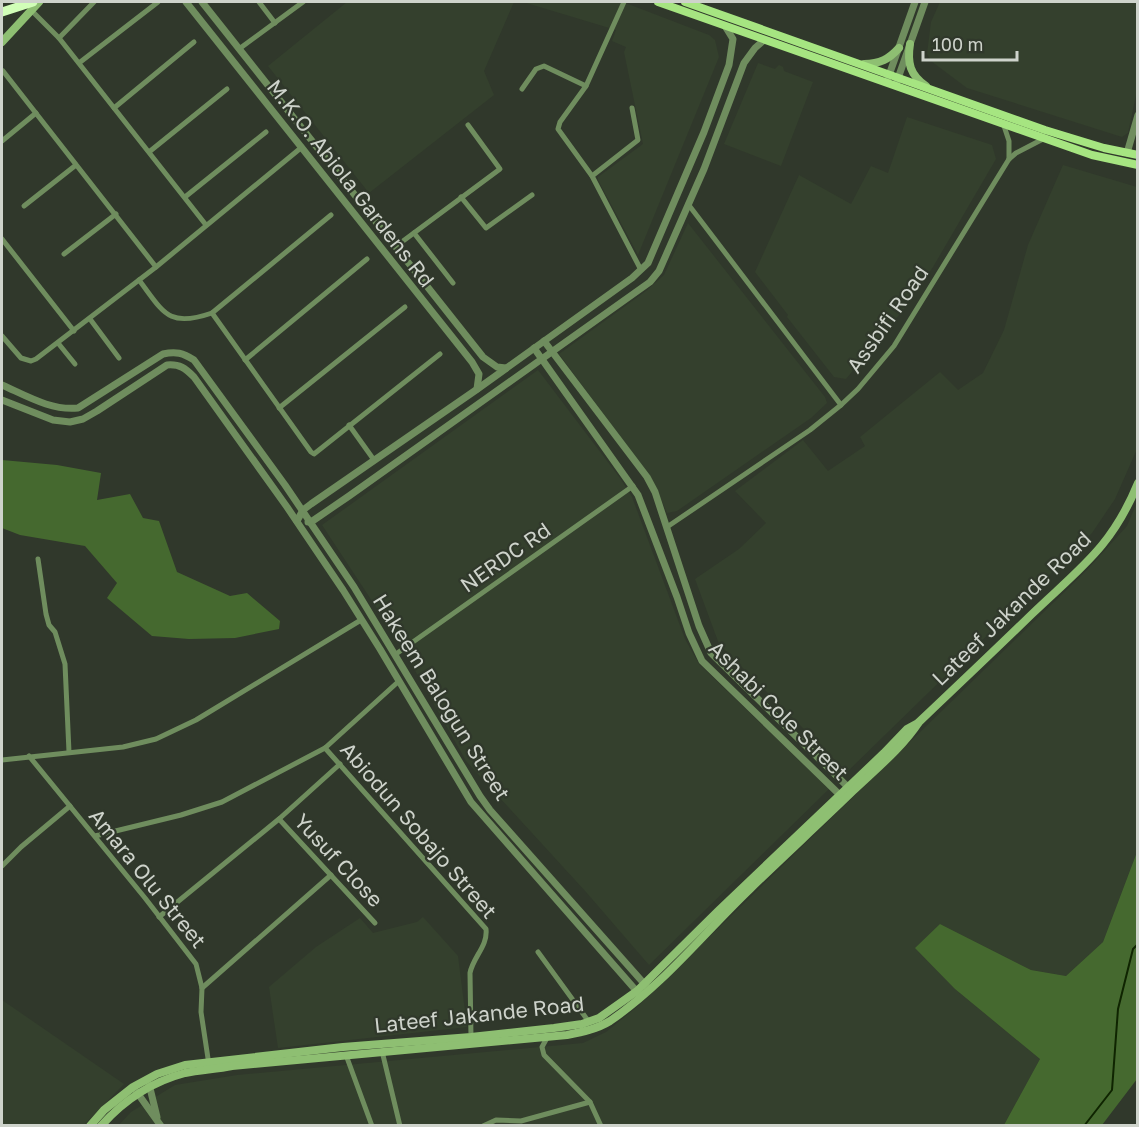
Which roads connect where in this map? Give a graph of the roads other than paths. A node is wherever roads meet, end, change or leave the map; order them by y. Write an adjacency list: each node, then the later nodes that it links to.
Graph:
1 (18, 2): 15 (main road)
2 (39, 2): 14 (main road)
3 (94, 2): 19 (street)
4 (158, 2): 26 (street)
5 (186, 2): 46 (street, M.K.O. Abiola Gardens Rd)
6 (202, 2): 25 (street, M.K.O. Abiola Gardens Rd)
7 (259, 2): 17 (street)
8 (303, 2): 17 (street)
9 (624, 2): 31 (street)
10 (658, 2): 18 (main road)
11 (685, 2): 27 (main road)
12 (915, 2): 24 (street)
13 (926, 2): 23 (street)
14 (32, 6): 15 (highway); 19 (street); 21 (main road)
15 (6, 11): 16 (main road)
16 (2, 19)
17 (275, 23): 25 (street)
18 (725, 26): 20 (main road); 30 (street)
19 (59, 38): 26 (street)
20 (764, 40): 29 (main road); 32 (street)
21 (2, 42)
22 (194, 42): 36 (street)
23 (910, 44): 29 (street); 35 (main road)
24 (899, 48): 27 (main road); 29 (street)
25 (239, 49): 54 (street, M.K.O. Abiola Gardens Rd)
26 (79, 63): 36 (street)
27 (860, 64): 29 (main road)
28 (3, 71): 38 (street)
29 (892, 81): 35 (main road); 40 (main road)
30 (722, 83): 32 (street); 70 (street)
31 (586, 86): 34 (street); 53 (street)
32 (734, 88): 59 (street)
33 (227, 89): 47 (street)
34 (522, 89)
35 (933, 90): 48 (main road)
36 (114, 108): 47 (street)
37 (633, 108): 53 (street)
38 (36, 113): 45 (street); 51 (street)
39 (1137, 115): 48 (street)
40 (1003, 123): 44 (main road); 50 (street)
41 (468, 125): 58 (street)
42 (2, 132): 45 (street)
43 (266, 132): 57 (street)
44 (1045, 138): 50 (street); 52 (main road)
45 (4, 140)
46 (302, 147): 55 (street, M.K.O. Abiola Gardens Rd); 63 (street)
47 (149, 152): 57 (street)
48 (1127, 153): 49 (main road)
49 (1137, 156)
50 (1009, 159): 95 (street, Assbifi Road)
51 (76, 165): 60 (street); 61 (street)
52 (1137, 165)
53 (592, 176): 70 (street)
54 (349, 187): 55 (street); 66 (street, M.K.O. Abiola Gardens Rd)
55 (339, 194): 91 (street, M.K.O. Abiola Gardens Rd)
56 (532, 195): 58 (street)
57 (185, 197): 63 (street)
58 (462, 197): 64 (street)
59 (688, 204): 81 (street); 95 (street)
60 (24, 206)
61 (116, 214): 67 (street); 69 (street)
62 (331, 215): 74 (street)
63 (207, 225): 69 (street)
64 (414, 233): 66 (street); 72 (street)
65 (2, 239): 76 (street)
66 (395, 247): 87 (street, M.K.O. Abiola Gardens Rd)
67 (64, 254)
68 (367, 260): 85 (street)
69 (156, 267): 71 (street)
70 (641, 270): 78 (street)
71 (139, 280): 74 (street); 75 (street)
72 (453, 283)
73 (405, 307): 96 (street)
74 (212, 313): 85 (street)
75 (90, 319): 76 (street); 83 (street)
76 (74, 331): 79 (street)
77 (2, 336): 79 (street)
78 (544, 341): 80 (street); 81 (street, Ashabi Cole Street)
79 (58, 343): 86 (street)
80 (534, 348): 84 (street, Ashabi Cole Street); 87 (street)
81 (552, 351): 84 (street); 88 (street, Ashabi Cole Street)
82 (440, 354): 97 (street)
83 (119, 358)
84 (541, 359): 92 (street, Ashabi Cole Street); 102 (street)
85 (245, 360): 96 (street)
86 (75, 364)
87 (506, 368): 91 (street)
88 (578, 385): 92 (street); 106 (street, Ashabi Cole Street)
89 (2, 386): 90 (street, Hakeem Balogun Street)
90 (110, 387): 93 (street); 103 (street, Hakeem Balogun Street)
91 (476, 390): 98 (street)
92 (567, 393): 101 (street, Ashabi Cole Street)
93 (117, 397): 94 (street, Hakeem Balogun Street); 104 (street, Hakeem Balogun Street)
94 (2, 400)
95 (842, 405): 106 (street, Assbifi Road)
96 (279, 408): 97 (street)
97 (349, 425): 98 (street)
98 (374, 460): 100 (street)
99 (1137, 483): 120 (main road, Lateef Jakande Road)
100 (340, 484): 102 (street); 103 (street)
101 (633, 486): 109 (street, NERDC Rd); 119 (street, Ashabi Cole Street)
102 (349, 496): 105 (street)
103 (303, 510): 104 (street); 105 (street, Hakeem Balogun Street)
104 (297, 521): 105 (street); 108 (street, Hakeem Balogun Street)
105 (311, 522): 109 (street, Hakeem Balogun Street)
106 (667, 527): 117 (street, Ashabi Cole Street)
107 (38, 559): 114 (street)
108 (361, 620): 110 (street, Hakeem Balogun Street); 114 (street)
109 (396, 654): 111 (street, Hakeem Balogun Street)
110 (399, 681): 112 (street, Hakeem Balogun Street); 113 (street, Hakeem Balogun Street)
111 (438, 727): 112 (street); 127 (street, Hakeem Balogun Street)
112 (429, 732): 128 (street, Hakeem Balogun Street)
113 (325, 748): 118 (street, Abiodun Sobajo Street); 124 (street, Hakeem Balogun Street)
114 (69, 752): 115 (street)
115 (29, 756): 116 (street); 122 (street, Amara Olu Street)
116 (2, 760)
117 (820, 760): 119 (street); 120 (street, Ashabi Cole Street)
118 (340, 764): 123 (street); 137 (street, Abiodun Sobajo Street)
119 (812, 769): 121 (street, Ashabi Cole Street)
120 (851, 789): 121 (main road, Lateef Jakande Road)
121 (843, 797): 132 (main road, Lateef Jakande Road)
122 (70, 806): 124 (street, Amara Olu Street); 125 (street)
123 (279, 819): 126 (street, Yusuf Close); 129 (street)
124 (95, 836): 129 (street, Amara Olu Street)
125 (2, 866)
126 (331, 875): 130 (street, Yusuf Close); 133 (street)
127 (578, 909): 128 (street); 132 (street, Hakeem Balogun Street)
128 (570, 915): 134 (street, Hakeem Balogun Street)
129 (159, 917): 133 (street, Amara Olu Street)
130 (375, 923)
131 (537, 952): 135 (street)
132 (646, 987): 134 (main road, Lateef Jakande Road)
133 (202, 988): 140 (street, Amara Olu Street)
134 (640, 994): 135 (main road, Lateef Jakande Road); 136 (main road, Lateef Jakande Road)
135 (589, 1022): 137 (main road, Lateef Jakande Road)
136 (548, 1036): 138 (main road, Lateef Jakande Road); 143 (street)
137 (471, 1037): 140 (main road, Lateef Jakande Road)
138 (382, 1051): 139 (main road, Lateef Jakande Road); 148 (street)
139 (346, 1055): 140 (main road, Lateef Jakande Road); 147 (street)
140 (209, 1066): 141 (main road, Lateef Jakande Road)
141 (148, 1083): 142 (main road, Lateef Jakande Road); 144 (street)
142 (135, 1091): 144 (street); 145 (main road, Lateef Jakande Road); 146 (main road, Lateef Jakande Road)
143 (590, 1102): 149 (street); 150 (street)
144 (159, 1123)
145 (90, 1125)
146 (101, 1125)
147 (372, 1125)
148 (400, 1125)
149 (483, 1125)
150 (601, 1125)

